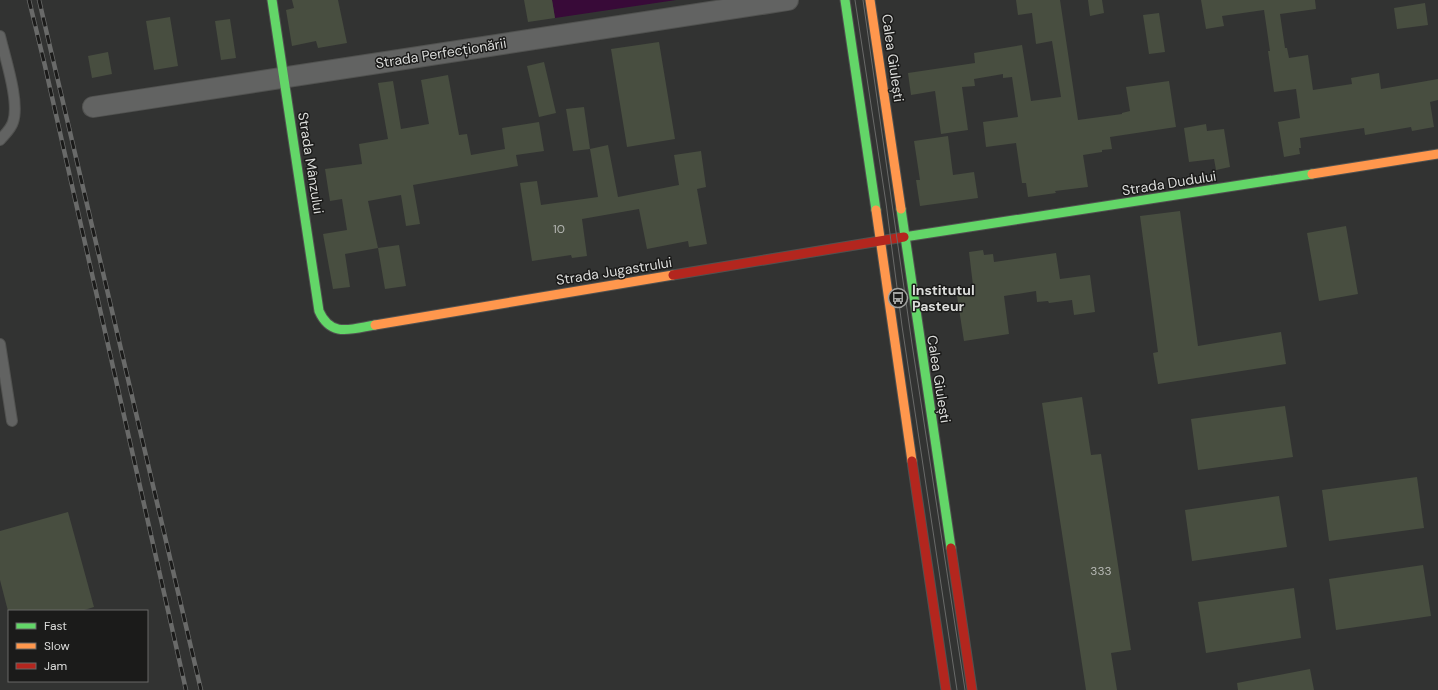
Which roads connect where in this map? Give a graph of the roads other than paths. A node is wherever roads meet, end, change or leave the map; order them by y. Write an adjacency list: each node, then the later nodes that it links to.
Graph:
1 (272, 0): 6 (street, Strada Mânzului)
2 (788, 0): 6 (street, Strada Perfecționării)
3 (845, 0): 11 (street)
4 (870, 0): 10 (street, Calea Giulești)
5 (0, 36): 8 (lane)
6 (283, 77): 7 (street, Strada Perfecționării); 12 (street, Strada Mânzului)
7 (93, 107)
8 (0, 140)
9 (1438, 154): 10 (street, Strada Dudului)
10 (905, 237): 11 (street, Strada Jugastrului); 16 (street, Calea Giulești)
11 (882, 241): 12 (street, Strada Jugastrului); 15 (street)
12 (329, 326)
13 (0, 344): 14 (lane)
14 (12, 421)
15 (946, 690)
16 (972, 690)

